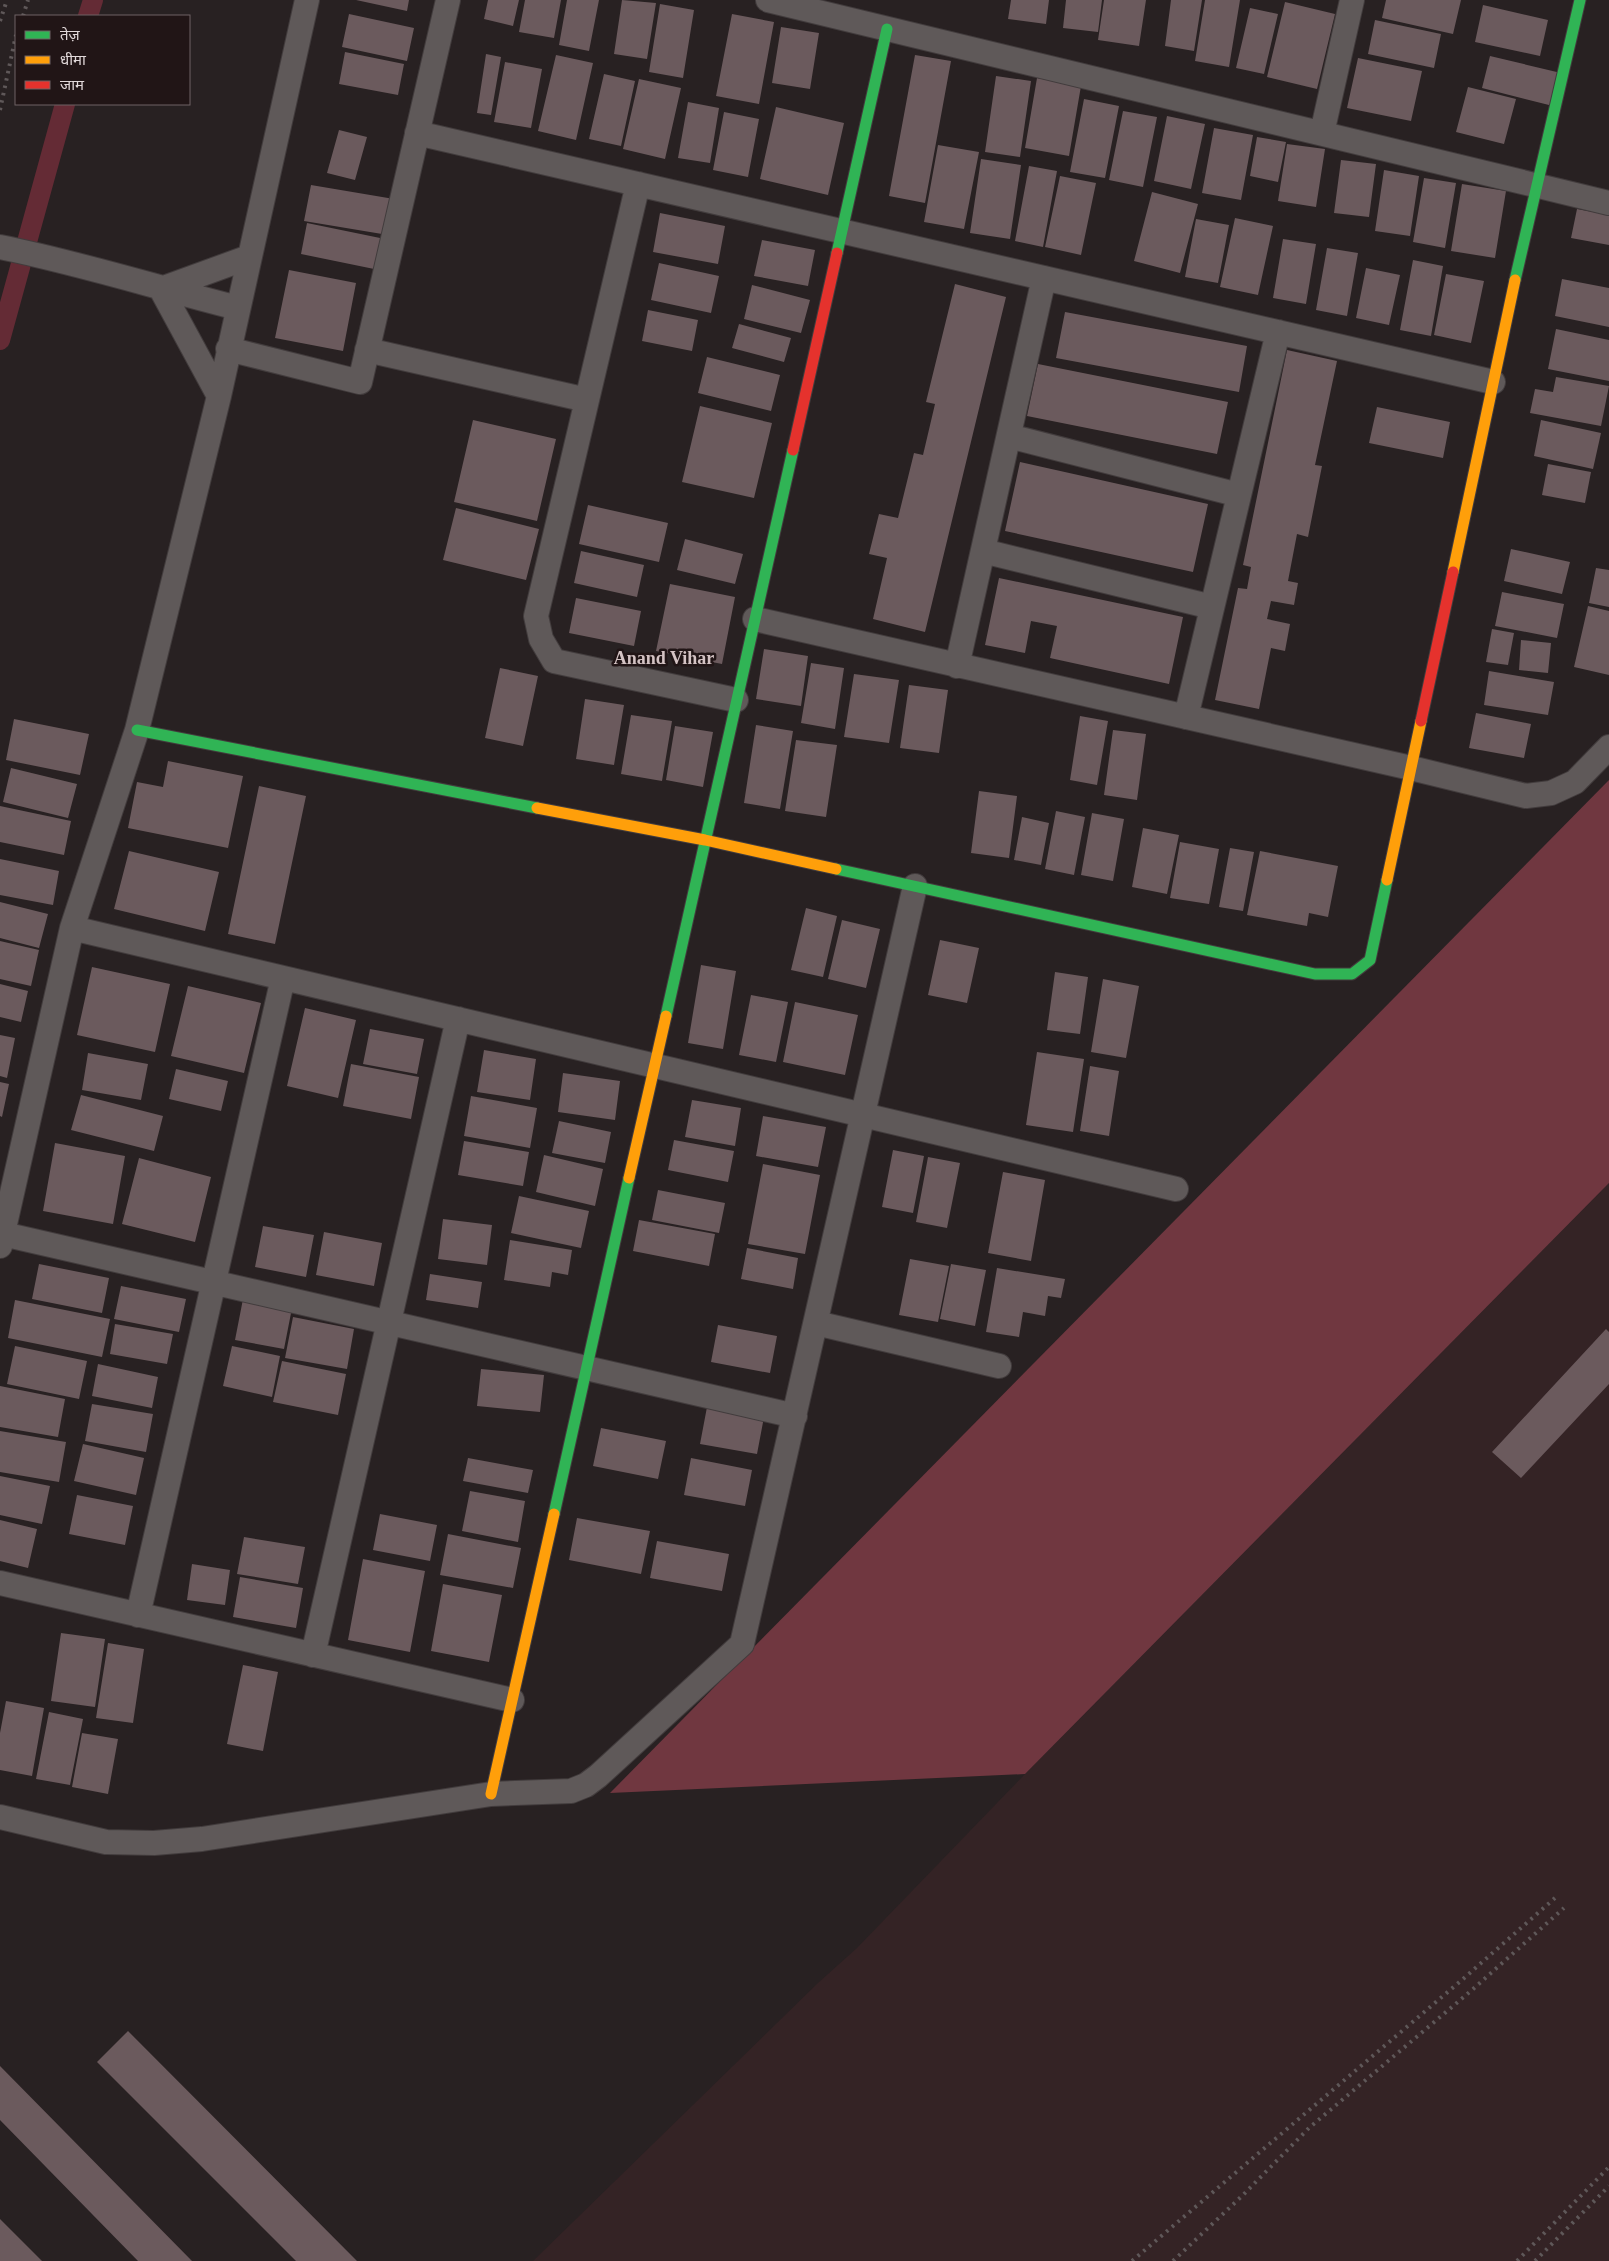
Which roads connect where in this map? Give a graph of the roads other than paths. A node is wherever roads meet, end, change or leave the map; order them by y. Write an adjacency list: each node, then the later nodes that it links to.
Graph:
1 (307, 0): 14 (street)
2 (448, 0): 7 (street)
3 (768, 0): 6 (street)
4 (1352, 0): 8 (street)
5 (1580, 0): 10 (street)
6 (887, 28): 8 (street); 12 (street)
7 (417, 133): 9 (street); 20 (street)
8 (1322, 133): 10 (street)
9 (638, 184): 12 (street); 23 (street)
10 (1537, 185): 11 (street); 21 (street)
11 (1609, 203)
12 (842, 231): 15 (street); 28 (street)
13 (0, 247): 16 (street)
14 (249, 257): 16 (street); 17 (street)
15 (1044, 278): 18 (street); 24 (street)
16 (161, 289): 17 (street); 22 (street)
17 (238, 308): 19 (street)
18 (1278, 332): 21 (street); 25 (street)
19 (228, 349): 20 (street); 22 (street)
20 (367, 350): 23 (street)
21 (1493, 382): 34 (street)
22 (219, 396): 32 (street)
23 (587, 400): 30 (street)
24 (1008, 436): 25 (street); 26 (street)
25 (1239, 495): 27 (street)
26 (983, 550): 27 (street); 29 (street)
27 (1212, 607): 31 (street)
28 (755, 619): 29 (street); 30 (street)
29 (958, 666): 31 (street)
30 (736, 700): 35 (street)
31 (1186, 717): 34 (street)
32 (137, 730): 35 (street); 37 (street)
33 (1609, 747): 34 (street)
34 (1411, 768): 36 (street)
35 (705, 840): 36 (street); 40 (street)
36 (915, 886): 41 (street)
37 (72, 928): 38 (street); 43 (street)
38 (283, 978): 39 (street); 44 (street)
39 (458, 1019): 40 (street); 45 (street)
40 (654, 1066): 41 (street); 48 (street)
41 (863, 1115): 42 (street); 46 (street)
42 (1176, 1189)
43 (1, 1240): 44 (street)
44 (214, 1283): 45 (street); 51 (street)
45 (389, 1323): 48 (street); 52 (street)
46 (816, 1323): 47 (street); 49 (street)
47 (999, 1366)
48 (587, 1368): 49 (street); 53 (street)
49 (794, 1416): 54 (street)
50 (0, 1583): 51 (street)
51 (138, 1615): 52 (street)
52 (313, 1655): 53 (street)
53 (512, 1700): 54 (street)
54 (491, 1794): 55 (street)
55 (0, 1817)

